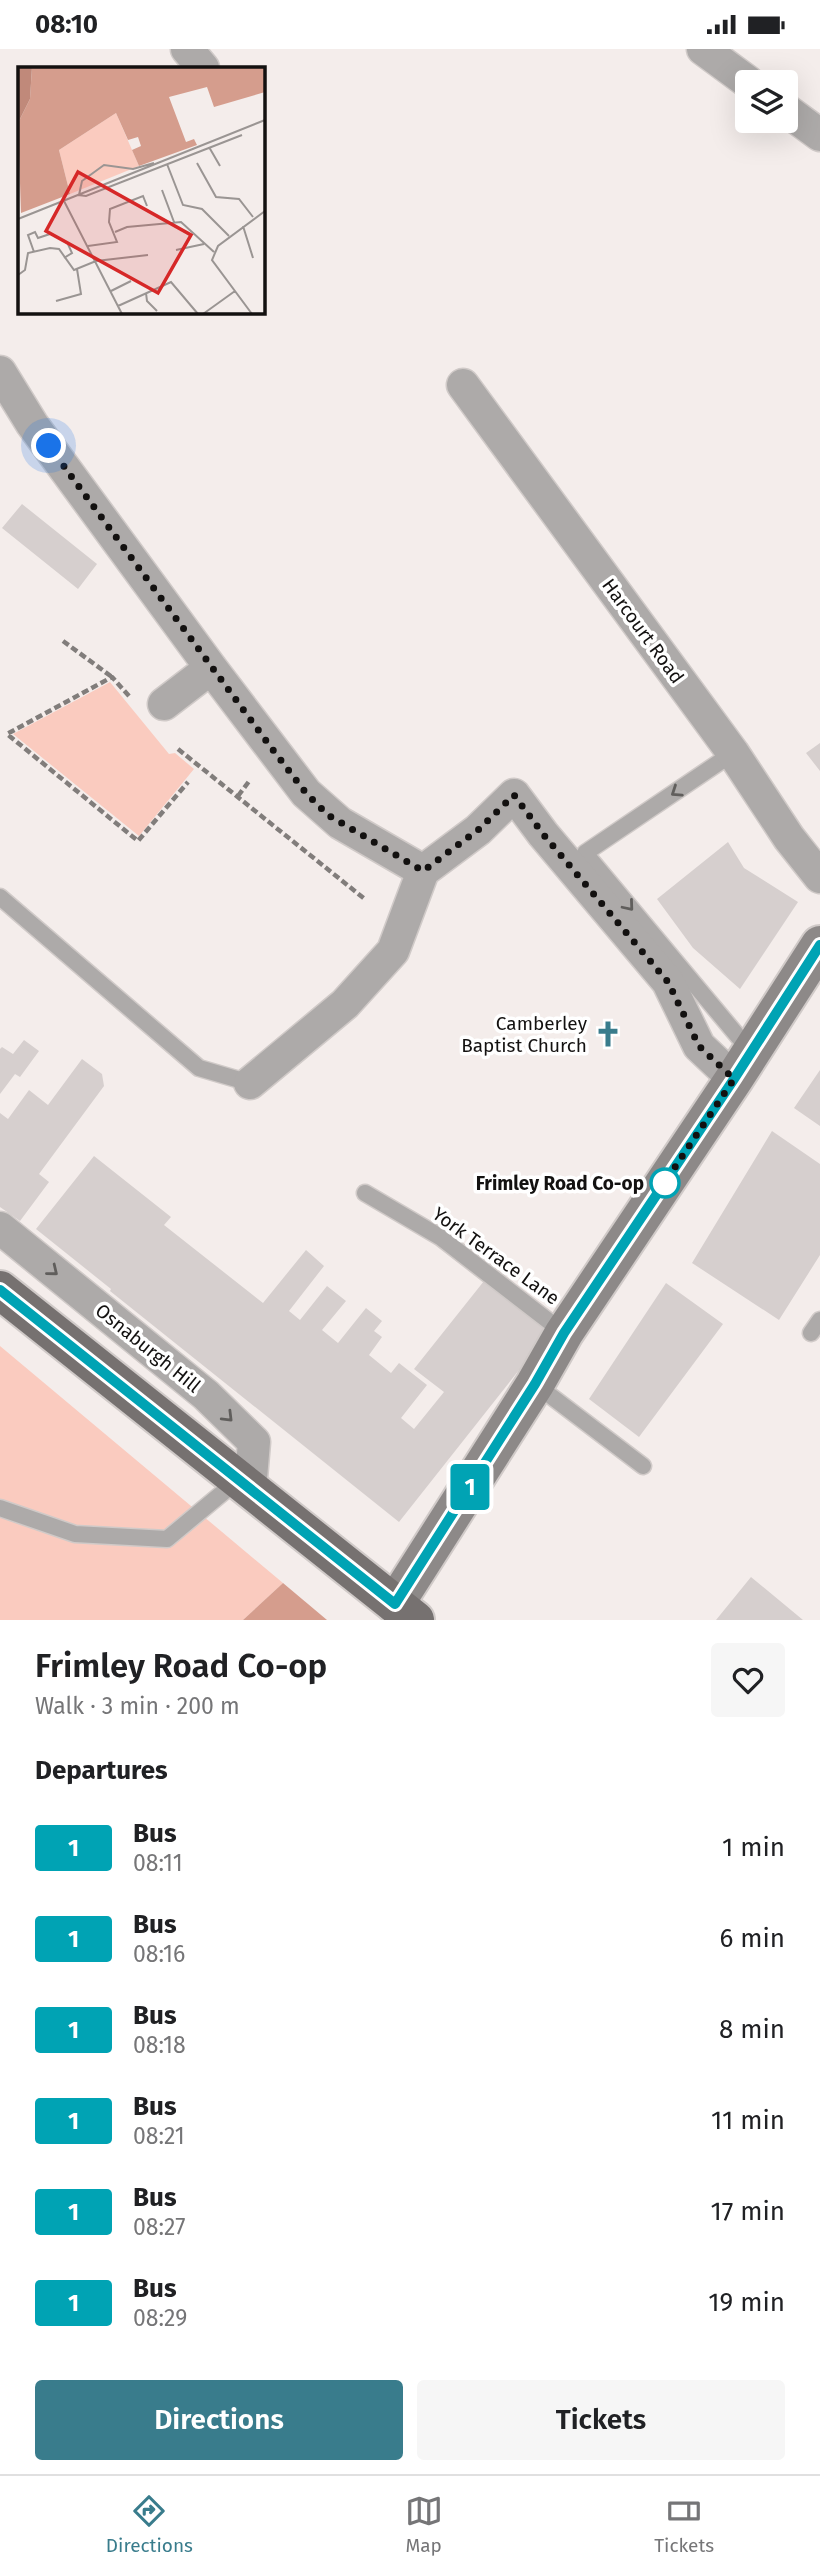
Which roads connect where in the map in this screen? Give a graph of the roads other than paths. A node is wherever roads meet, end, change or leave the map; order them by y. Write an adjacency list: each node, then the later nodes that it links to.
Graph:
1 (187, 49): 3 (street)
2 (703, 49): 4 (street)
3 (202, 67)
4 (735, 72)
5 (798, 119): 6 (street)
6 (820, 135)
7 (0, 372): 9 (street)
8 (463, 385): 11 (street, Harcourt Road)
9 (211, 668): 10 (street); 12 (street)
10 (164, 704)
11 (733, 753): 13 (street, Harcourt Road); 16 (lane, one-way to 16)
12 (423, 871): 16 (street); 17 (street)
13 (820, 877)
14 (0, 897): 17 (lane)
15 (820, 946): 16 (main road)
16 (743, 1065): 21 (main road)
17 (250, 1083)
18 (365, 1193): 21 (lane, York Terrace Lane)
19 (0, 1228): 24 (street, Osnaburgh Hill, one-way to 24)
20 (0, 1290): 24 (main road)
21 (564, 1333): 22 (main road)
22 (535, 1384): 23 (lane); 26 (main road)
23 (643, 1466)
24 (244, 1485): 25 (lane); 26 (main road)
25 (0, 1508)
26 (405, 1612)

